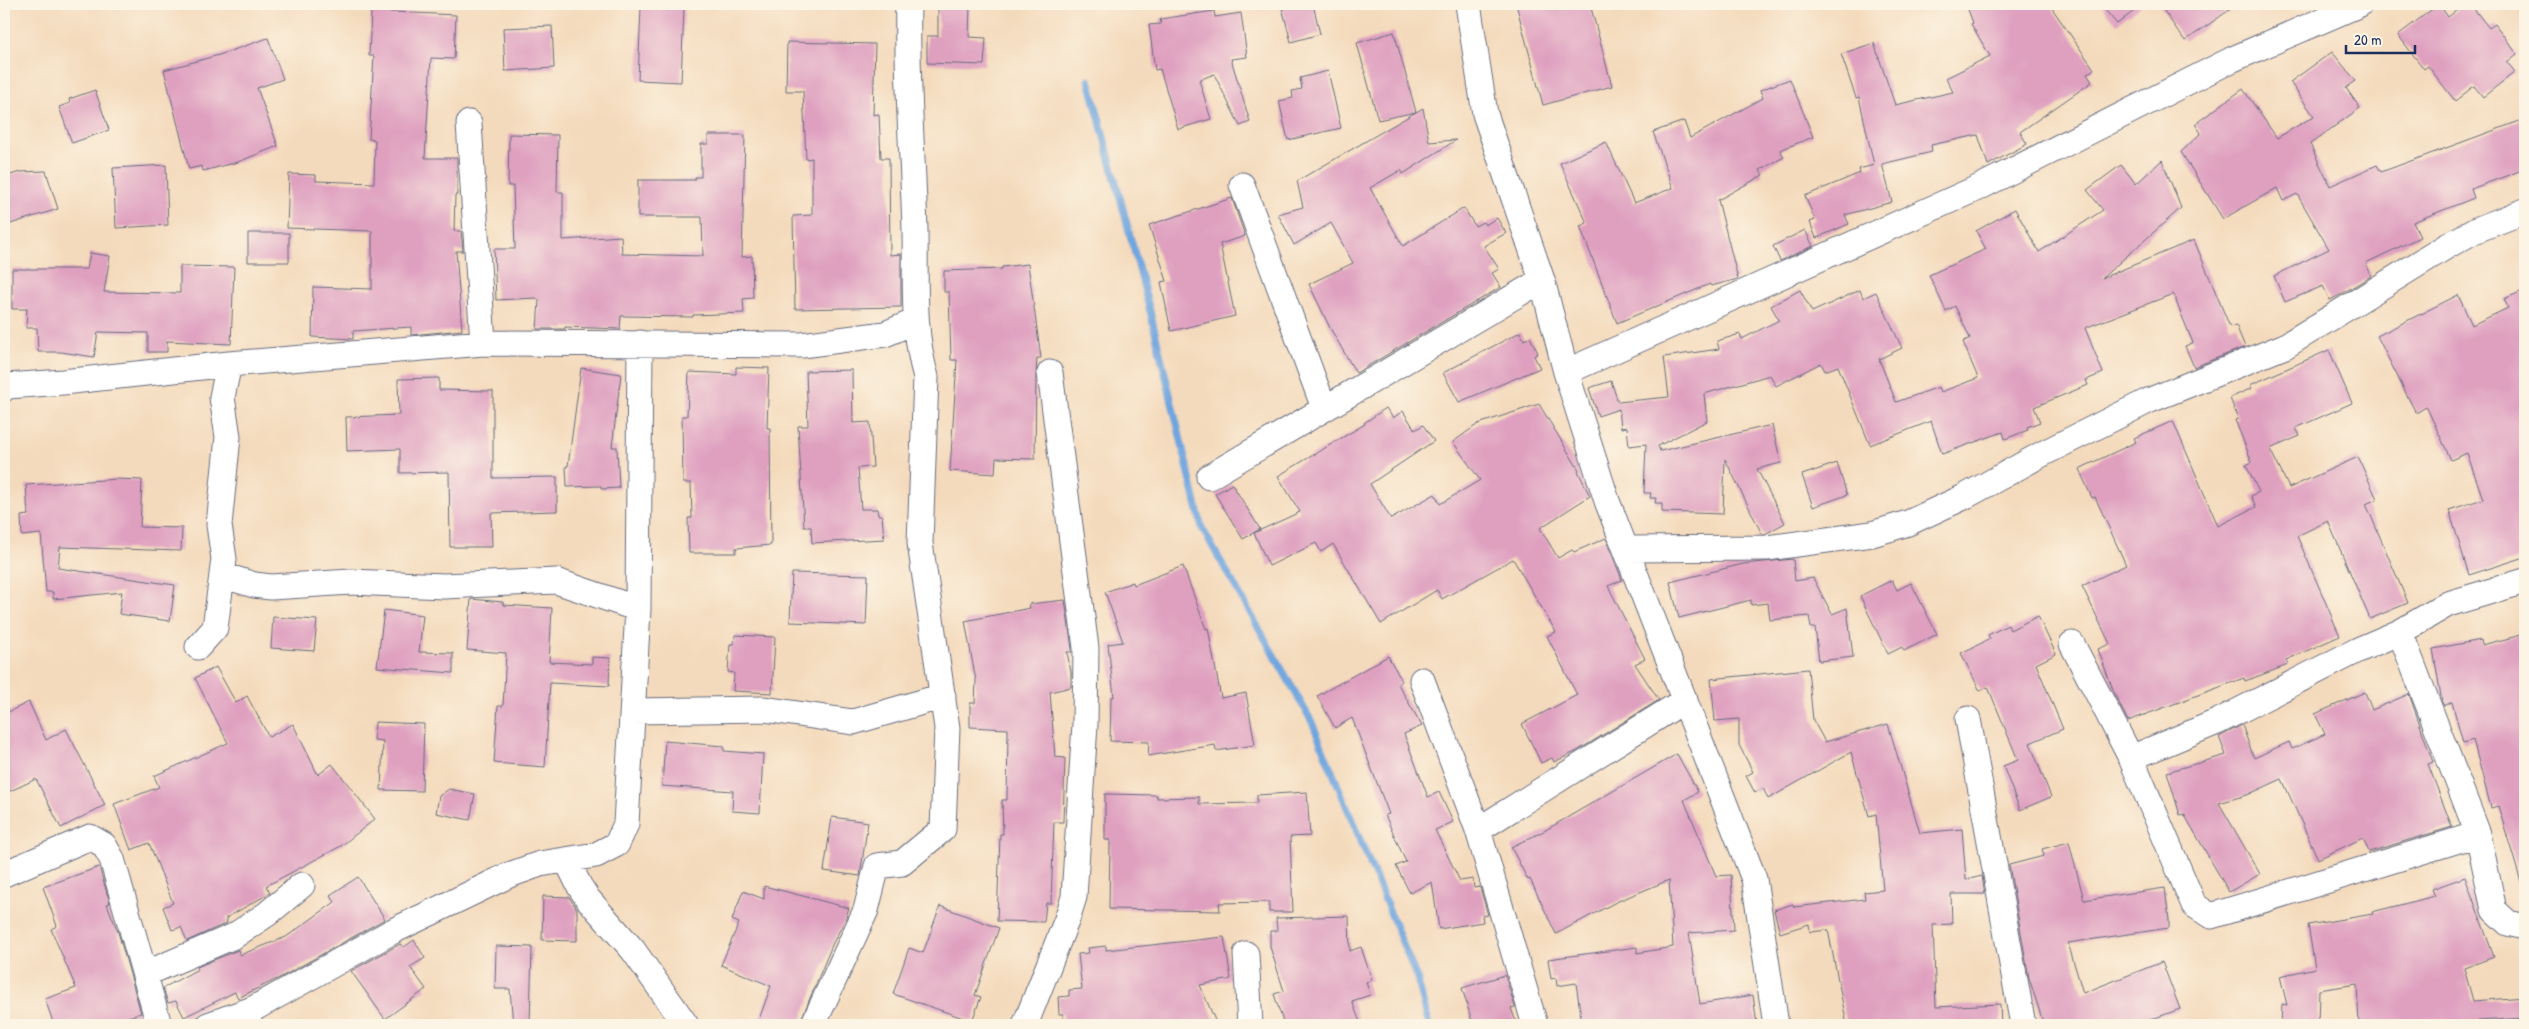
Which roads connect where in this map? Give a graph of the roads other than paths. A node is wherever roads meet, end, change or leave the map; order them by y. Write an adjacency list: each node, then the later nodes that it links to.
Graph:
1 (908, 4): 8 (street)
2 (1468, 4): 7 (street)
3 (2360, 4): 12 (street)
4 (469, 123): 9 (street)
5 (1242, 184): 15 (street)
6 (2525, 211): 17 (street)
7 (1542, 280): 12 (street); 15 (street)
8 (916, 321): 10 (street); 25 (street)
9 (483, 343): 10 (street); 11 (street)
10 (640, 343): 20 (street)
11 (229, 364): 14 (street); 18 (street)
12 (1566, 372): 17 (street)
13 (1050, 373): 42 (street)
14 (4, 389)
15 (1324, 408): 16 (street)
16 (1209, 477)
17 (1626, 549): 26 (street)
18 (222, 575): 20 (street); 23 (street)
19 (2525, 581): 21 (street)
20 (638, 609): 27 (street)
21 (2400, 632): 29 (street); 31 (street)
22 (2072, 644): 29 (street)
23 (198, 647)
24 (1422, 680): 30 (street)
25 (942, 696): 27 (street); 41 (street)
26 (1685, 700): 30 (street); 45 (street)
27 (634, 711): 32 (street)
28 (1968, 720): 46 (street)
29 (2131, 758): 31 (street)
30 (1478, 830): 44 (street)
31 (2478, 834): 35 (street)
32 (567, 861): 39 (street); 40 (street)
33 (4, 874): 37 (street)
34 (302, 885): 37 (street)
35 (2525, 926)
36 (1246, 954): 43 (street)
37 (145, 974): 38 (street)
38 (159, 1025)
39 (208, 1025)
40 (686, 1025)
41 (813, 1025)
42 (1025, 1025)
43 (1250, 1025)
44 (1536, 1025)
45 (1776, 1025)
46 (2024, 1025)

